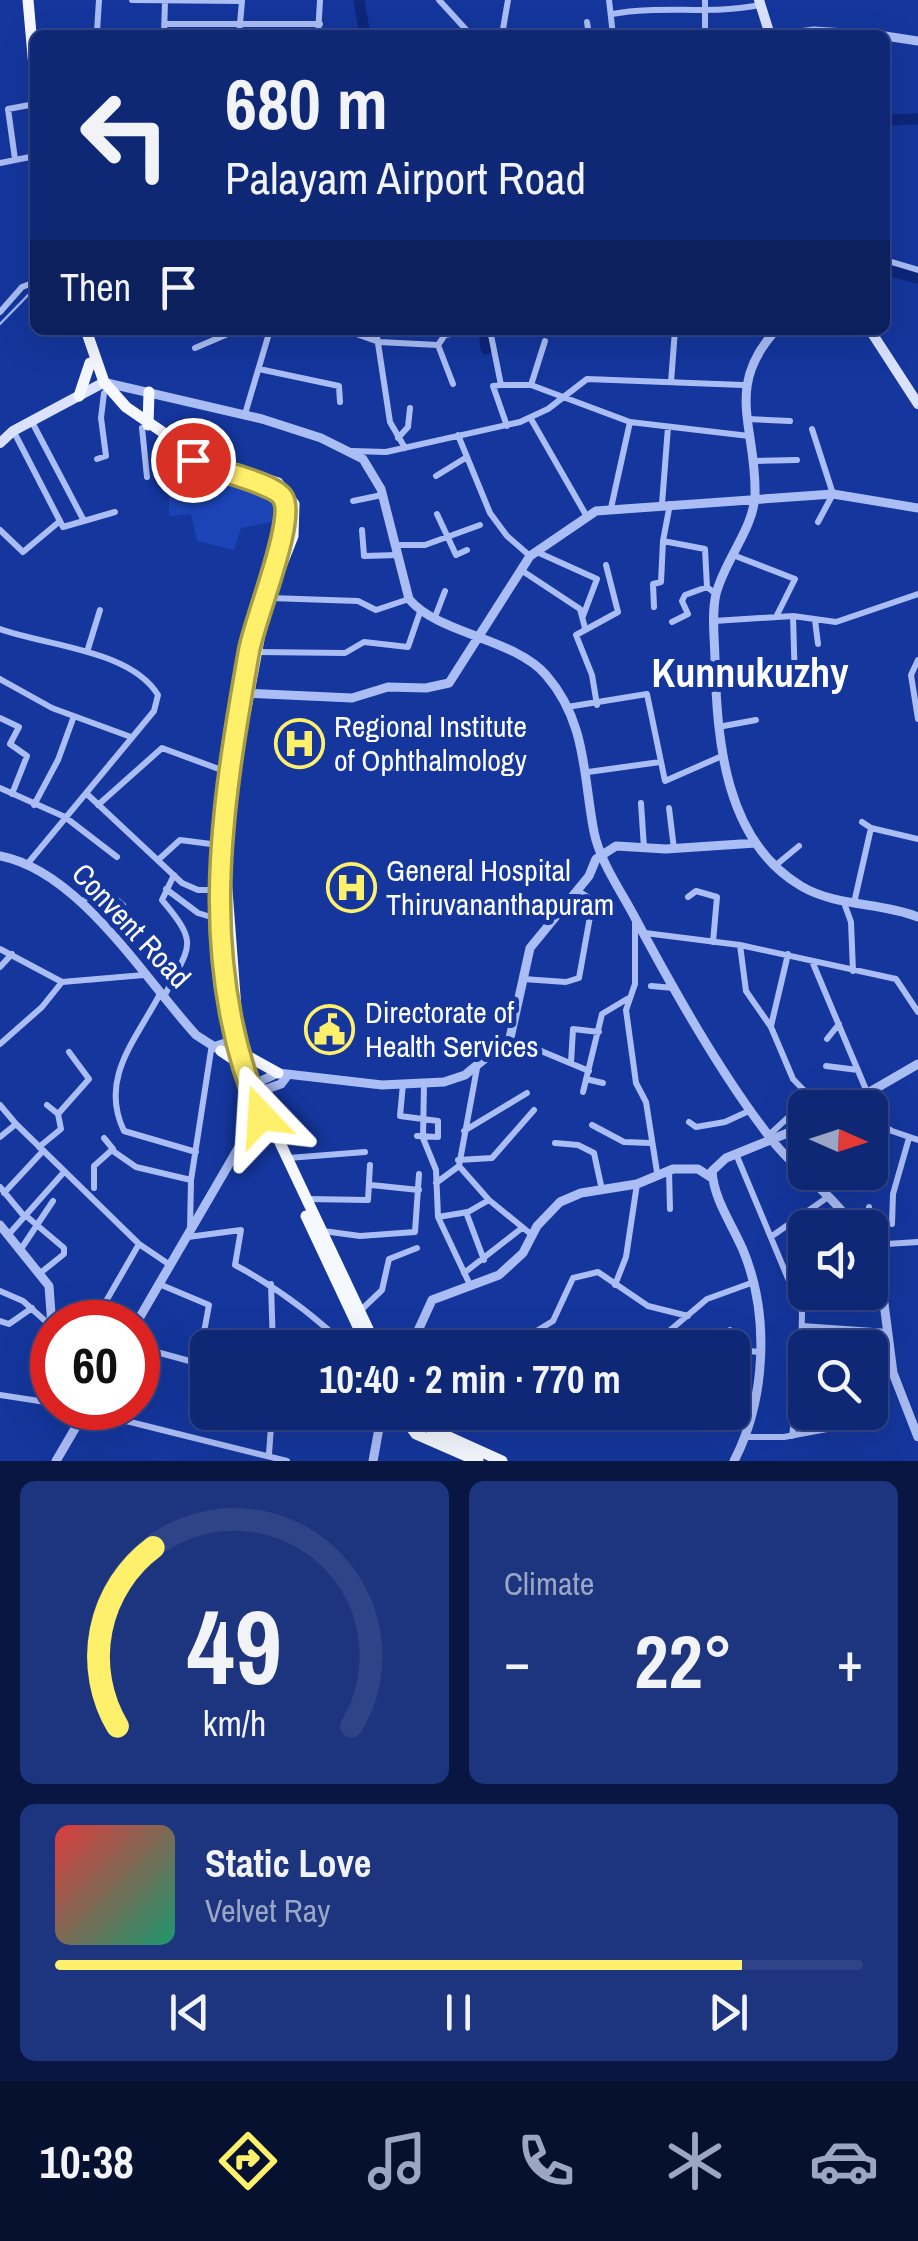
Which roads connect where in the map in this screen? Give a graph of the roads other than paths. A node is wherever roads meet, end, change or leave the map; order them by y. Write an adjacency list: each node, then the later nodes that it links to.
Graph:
1 (31, 0): 19 (main road); 20 (main road)
2 (99, 0): 21 (street)
3 (132, 0): 10 (street)
4 (242, 0): 10 (street); 17 (street)
5 (320, 0): 16 (street)
6 (439, 0): 26 (street)
7 (508, 0): 27 (street)
8 (609, 0): 13 (street)
9 (706, 0): 12 (street)
10 (165, 1): 15 (street)
11 (759, 2): 12 (street); 31 (main road)
12 (706, 13): 13 (street); 30 (street)
13 (612, 14): 29 (street)
14 (587, 22): 28 (street)
15 (165, 24): 17 (street); 22 (street)
16 (320, 24): 18 (street); 25 (street)
17 (242, 25): 18 (street); 23 (street)
18 (270, 26): 24 (street)
19 (33, 30)
20 (37, 30)
21 (97, 30)
22 (164, 30)
23 (241, 30)
24 (270, 30)
25 (319, 30)
26 (466, 30)
27 (503, 30)
28 (588, 30)
29 (613, 30)
30 (705, 30)
31 (768, 30)
32 (890, 37): 33 (street)
33 (918, 41)
34 (30, 105): 36 (street)
35 (30, 157): 36 (street)
36 (15, 159): 37 (street)
37 (0, 163)
38 (890, 262): 39 (street)
39 (918, 270)
40 (30, 284): 41 (street)
41 (0, 312)
42 (84, 335): 57 (main road)
43 (85, 335): 64 (main road)
44 (225, 335): 56 (street)
45 (269, 335): 58 (street)
46 (359, 335): 54 (street)
47 (377, 335): 54 (street)
48 (444, 335): 55 (street)
49 (491, 335): 61 (street)
50 (675, 335): 59 (street)
51 (771, 335): 63 (street)
52 (873, 335): 69 (main road)
53 (544, 341): 62 (street)
54 (379, 342): 55 (street); 84 (street)
55 (438, 345): 60 (street)
56 (195, 348)
57 (90, 363): 64 (main road); 66 (main road)
58 (259, 369): 68 (street); 71 (street)
59 (670, 382): 63 (street); 67 (street)
60 (454, 384)
61 (500, 385): 62 (street); 78 (street)
62 (532, 385): 67 (street)
63 (743, 385): 73 (street)
64 (102, 387): 65 (street); 66 (main road); 77 (main road); 89 (street)
65 (143, 392): 71 (street); 77 (main road)
66 (79, 396): 75 (main road)
67 (566, 396): 72 (street); 76 (street)
68 (340, 402)
69 (918, 404)
70 (410, 408): 84 (street)
71 (245, 414): 87 (street)
72 (532, 419): 78 (street); 103 (street)
73 (747, 419): 74 (street); 83 (street)
74 (790, 421)
75 (32, 422): 81 (main road); 104 (street)
76 (630, 422): 79 (street); 99 (street)
77 (145, 426): 93 (street); 123 (main road); 146 (main road)
78 (508, 426): 82 (street)
79 (668, 426): 83 (street); 98 (street)
80 (812, 429): 94 (street)
81 (14, 430): 85 (main road); 105 (street)
82 (458, 435): 86 (street); 88 (street)
83 (748, 436): 91 (street)
84 (398, 438): 86 (street)
85 (0, 443)
86 (405, 448): 87 (street)
87 (351, 451): 95 (street)
88 (467, 457): 92 (street); 114 (street)
89 (97, 459)
90 (797, 460): 91 (street)
91 (751, 461): 96 (street)
92 (436, 476)
93 (148, 477)
94 (833, 494): 96 (street); 100 (street); 106 (street)
95 (382, 495): 97 (street); 112 (street)
96 (756, 498): 98 (street); 115 (street)
97 (353, 501)
98 (666, 504): 99 (street); 111 (street)
99 (611, 508): 103 (street)
100 (918, 508)
101 (114, 512): 104 (street)
102 (437, 514): 110 (street)
103 (586, 515): 114 (street)
104 (83, 519): 105 (street)
105 (60, 521): 108 (street)
106 (818, 522)
107 (480, 525): 110 (street)
108 (0, 530)
109 (362, 530): 112 (street)
110 (447, 540): 112 (street); 113 (street)
111 (663, 541): 120 (street); 125 (street)
112 (397, 550): 124 (street)
113 (468, 550)
114 (533, 554): 117 (street); 119 (street)
115 (732, 554): 120 (street); 129 (street)
116 (606, 564): 118 (street)
117 (521, 570): 128 (street); 137 (street)
118 (610, 578): 119 (street); 135 (street)
119 (596, 589): 128 (street)
120 (711, 590): 133 (street); 134 (street)
121 (445, 591): 131 (street)
122 (918, 594): 132 (street)
123 (268, 598): 124 (street); 140 (main road)
124 (409, 599): 127 (street)
125 (654, 608)
126 (100, 610): 139 (street)
127 (420, 612): 131 (street); 140 (street)
128 (583, 616): 135 (street)
129 (777, 616): 130 (street); 133 (street)
130 (793, 616): 132 (street); 145 (street)
131 (435, 617): 137 (street)
132 (815, 620): 138 (street)
133 (714, 621): 144 (street)
134 (672, 622)
135 (585, 628): 147 (street)
136 (0, 629): 139 (street)
137 (478, 634): 146 (street); 148 (street)
138 (818, 644)
139 (86, 652): 154 (street)
140 (257, 652): 146 (main road)
141 (918, 660): 151 (street)
142 (752, 678): 144 (street)
143 (0, 679): 149 (street)
144 (716, 679): 153 (street)
145 (795, 683)
146 (246, 693): 157 (main road); 216 (main road)
147 (596, 705): 148 (street); 156 (street)
148 (568, 707): 158 (street)
149 (74, 716): 154 (street); 163 (street)
150 (0, 718): 160 (street)
151 (918, 719)
152 (756, 720): 153 (street)
153 (717, 727): 155 (street)
154 (131, 737): 161 (street)
155 (722, 756): 156 (street); 170 (street)
156 (660, 762): 158 (street)
157 (226, 772): 164 (street); 171 (main road)
158 (588, 772): 176 (street)
159 (0, 788): 160 (street)
160 (12, 794): 163 (street)
161 (87, 794): 164 (street); 166 (street)
162 (641, 803): 173 (street)
163 (34, 805): 166 (street)
164 (98, 805): 178 (street)
165 (670, 808): 174 (street)
166 (65, 817): 177 (street); 179 (street)
167 (862, 822): 168 (street)
168 (871, 828): 169 (street); 186 (street)
169 (918, 839)
170 (756, 843): 174 (street); 180 (street)
171 (219, 845): 178 (street); 183 (main road)
172 (799, 846): 180 (street)
173 (644, 848): 174 (street); 176 (street)
174 (674, 849)
175 (0, 856): 179 (street, Convent Road)
176 (602, 856): 184 (street); 190 (street)
177 (117, 857)
178 (158, 860): 181 (street)
179 (28, 862): 187 (street, Convent Road)
180 (776, 865): 186 (street)
181 (174, 875): 182 (street); 183 (street)
182 (165, 889): 191 (street); 206 (street)
183 (218, 890): 191 (main road)
184 (578, 891): 202 (street); 202 (street)
185 (688, 897): 193 (street)
186 (848, 902): 189 (street); 200 (street)
187 (80, 904): 188 (street); 201 (street, Convent Road)
188 (123, 905)
189 (918, 917)
190 (636, 919): 192 (street); 207 (street)
191 (220, 920): 216 (main road)
192 (645, 933): 193 (street); 205 (street)
193 (713, 942): 194 (street)
194 (740, 945): 197 (street); 210 (street)
195 (0, 949): 196 (street)
196 (12, 954): 199 (street); 203 (street)
197 (788, 954): 198 (street); 210 (street)
198 (811, 960): 200 (street); 209 (street)
199 (0, 967)
200 (853, 971): 208 (street)
201 (144, 975): 203 (street); 206 (street, Convent Road)
202 (523, 979): 212 (street)
203 (62, 982): 214 (street)
204 (651, 986): 205 (street)
205 (675, 988): 237 (street)
206 (161, 996): 215 (street, Convent Road); 257 (street)
207 (627, 999): 211 (street); 253 (street)
208 (918, 1012)
209 (839, 1024): 213 (street); 222 (street)
210 (771, 1027): 228 (street)
211 (598, 1032): 218 (street); 224 (street)
212 (510, 1038): 218 (street); 221 (street)
213 (827, 1039)
214 (0, 1044)
215 (216, 1047): 216 (main road); 216 (street); 257 (street)
216 (241, 1049): 223 (main road); 233 (main road)
217 (69, 1052): 238 (street)
218 (572, 1064): 224 (street)
219 (918, 1064): 230 (street)
220 (826, 1066): 222 (street)
221 (477, 1068): 227 (street); 245 (street)
222 (858, 1070): 229 (street)
223 (282, 1074): 226 (street); 233 (street)
224 (588, 1075): 225 (street); 231 (street)
225 (603, 1083)
226 (403, 1084): 227 (street); 239 (street)
227 (424, 1084): 239 (street)
228 (805, 1090)
229 (865, 1090)
230 (870, 1090)
231 (583, 1092)
232 (526, 1093): 245 (street)
233 (257, 1095): 260 (main road); 295 (street); 325 (main road)
234 (0, 1105): 242 (street)
235 (47, 1105): 238 (street)
236 (534, 1110): 261 (street)
237 (751, 1110): 241 (street); 250 (street)
238 (58, 1114): 255 (street)
239 (423, 1118): 247 (street); 247 (street)
240 (788, 1118): 250 (street)
241 (689, 1122)
242 (16, 1124): 248 (street); 255 (street)
243 (592, 1125): 253 (street)
244 (888, 1126): 251 (street)
245 (463, 1131): 261 (street)
246 (788, 1132): 250 (street)
247 (420, 1136): 271 (street)
248 (0, 1138)
249 (104, 1138): 256 (street)
250 (770, 1138): 259 (street); 278 (street)
251 (908, 1138): 252 (street); 290 (street)
252 (918, 1140)
253 (650, 1142): 267 (street)
254 (555, 1143): 276 (street)
255 (41, 1149): 266 (street); 274 (street)
256 (113, 1151): 270 (street); 277 (street)
257 (196, 1152): 270 (street)
258 (365, 1152): 260 (street)
259 (736, 1154): 263 (street); 297 (street)
260 (287, 1158): 279 (main road)
261 (458, 1163): 271 (street); 280 (street)
262 (370, 1165): 273 (street)
263 (715, 1165): 264 (street); 269 (street)
264 (698, 1169): 265 (street); 269 (street)
265 (669, 1170): 267 (street); 283 (street)
266 (64, 1172): 277 (street); 287 (street)
267 (658, 1172): 272 (street)
268 (419, 1174): 275 (street)
269 (712, 1178): 307 (street)
270 (191, 1180): 295 (street)
271 (436, 1183): 288 (street)
272 (637, 1184): 276 (street); 310 (street)
273 (371, 1185): 275 (street); 279 (street)
274 (2, 1190): 287 (street)
275 (419, 1190): 293 (street)
276 (602, 1190): 296 (street)
277 (92, 1193): 300 (street)
278 (830, 1194): 284 (street); 297 (street)
279 (306, 1199): 293 (main road)
280 (489, 1200): 286 (street); 292 (street)
281 (53, 1201): 289 (street)
282 (868, 1207): 285 (street)
283 (670, 1209)
284 (842, 1210)
285 (868, 1210)
286 (466, 1212): 288 (street); 303 (street)
287 (24, 1216): 289 (street); 294 (street)
288 (438, 1217): 305 (street)
289 (37, 1224): 302 (street); 306 (street)
290 (892, 1224)
291 (0, 1225): 294 (street)
292 (522, 1228): 296 (street); 303 (street)
293 (322, 1230): 318 (main road)
294 (9, 1234): 302 (street)
295 (189, 1234): 304 (street); 309 (street)
296 (533, 1236): 311 (street)
297 (772, 1236): 321 (street)
298 (918, 1242): 299 (street)
299 (888, 1243)
300 (139, 1244): 304 (street); 314 (street)
301 (417, 1248): 318 (street)
302 (20, 1249): 306 (street)
303 (484, 1260): 305 (street)
304 (170, 1265): 308 (street)
305 (464, 1273): 311 (street)
306 (39, 1274): 313 (street)
307 (755, 1282): 319 (street); 333 (street)
308 (159, 1284): 315 (street); 322 (street)
309 (271, 1284): 323 (street); 324 (street)
310 (615, 1285): 319 (street); 328 (street)
311 (471, 1288): 327 (street)
312 (0, 1290): 316 (street)
313 (52, 1300)
314 (107, 1300)
315 (149, 1300)
316 (30, 1307)
317 (30, 1309): 320 (street)
318 (360, 1312): 326 (main road)
319 (688, 1316): 329 (street)
320 (0, 1322)
321 (802, 1326): 330 (street); 345 (street)
322 (204, 1330)
323 (272, 1330)
324 (326, 1330)
325 (360, 1330)
326 (368, 1330)
327 (418, 1330)
328 (539, 1330)
329 (671, 1330)
330 (859, 1330)
331 (888, 1332): 347 (street)
332 (750, 1351): 333 (street)
333 (760, 1352): 346 (street)
334 (160, 1353): 335 (street)
335 (190, 1361)
336 (0, 1396): 337 (street)
337 (30, 1400)
338 (160, 1427): 348 (street)
339 (71, 1430): 349 (street)
340 (271, 1430): 348 (street)
341 (378, 1430): 351 (street)
342 (413, 1430): 352 (main road)
343 (433, 1430): 353 (main road)
344 (823, 1430): 345 (street)
345 (792, 1436): 346 (street)
346 (746, 1437): 354 (street)
347 (918, 1437)
348 (269, 1454): 350 (street)
349 (56, 1461)
350 (286, 1461)
351 (372, 1461)
352 (478, 1461)
353 (502, 1461)
354 (734, 1461)

